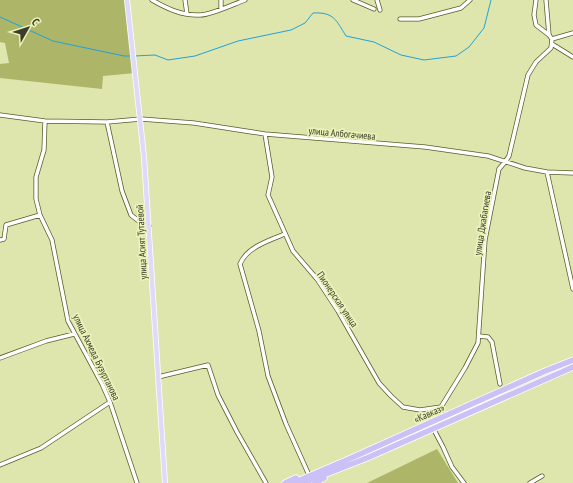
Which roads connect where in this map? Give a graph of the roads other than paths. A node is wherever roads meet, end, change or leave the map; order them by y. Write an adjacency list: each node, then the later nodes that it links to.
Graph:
1 (127, 0): 22 (main road, улица Асият Тутаевой)
2 (152, 0): 14 (street)
3 (185, 0): 14 (street)
4 (221, 0): 11 (street)
5 (245, 0): 11 (street)
6 (353, 0): 12 (street)
7 (377, 0): 13 (street)
8 (470, 0): 15 (street)
9 (536, 0): 17 (street)
10 (546, 0): 17 (street)
11 (221, 9): 14 (street)
12 (374, 9)
13 (380, 10)
14 (187, 14)
15 (400, 19)
16 (573, 33): 18 (street)
17 (549, 34): 18 (street)
18 (552, 40): 19 (street)
19 (552, 44): 20 (street); 26 (street, улица Джабагиева)
20 (573, 57)
21 (0, 115): 23 (street, улица Албогачиева)
22 (140, 119): 24 (street, улица Албогачиева); 25 (street, улица Албогачиева); 30 (main road, улица Асият Тутаевой)
23 (45, 121): 24 (street, улица Албогачиева); 29 (street, улица Ахмеда Бузуртанова)
24 (107, 122): 30 (street)
25 (265, 134): 26 (street, улица Албогачиева); 31 (street, Пионерская улица)
26 (505, 162): 27 (street, улица Албогачиева); 35 (street, улица Джабагиева)
27 (547, 172): 28 (street, улица Албогачиева); 33 (street)
28 (573, 173)
29 (40, 214): 32 (street); 34 (street, улица Ахмеда Бузуртанова)
30 (149, 226): 39 (main road, улица Асият Тутаевой)
31 (285, 234): 42 (street, Пионерская улица); 48 (street)
32 (0, 240)
33 (573, 289)
34 (74, 334): 36 (street); 41 (street, улица Ахмеда Бузуртанова)
35 (479, 336): 40 (street); 42 (street, улица Джабагиева)
36 (0, 358)
37 (573, 360): 43 (highway, «Кавказ»)
38 (573, 367): 44 (highway, «Кавказ»)
39 (158, 377): 52 (main road, улица Асият Тутаевой); 53 (street)
40 (500, 384)
41 (110, 402): 46 (street); 51 (street, улица Ахмеда Бузуртанова)
42 (441, 407): 43 (street)
43 (441, 418): 45 (highway, «Кавказ»)
44 (433, 428): 47 (highway, «Кавказ»); 57 (street)
45 (349, 459): 48 (highway); 50 (highway, «Кавказ»)
46 (0, 465)
47 (346, 467): 55 (highway, «Кавказ»); 56 (highway)
48 (308, 474): 54 (highway)
49 (542, 476): 58 (street)
50 (295, 482)
51 (137, 483)
52 (166, 483)
53 (266, 483)
54 (285, 483)
55 (303, 483)
56 (315, 483)
57 (464, 483)
58 (530, 483)

